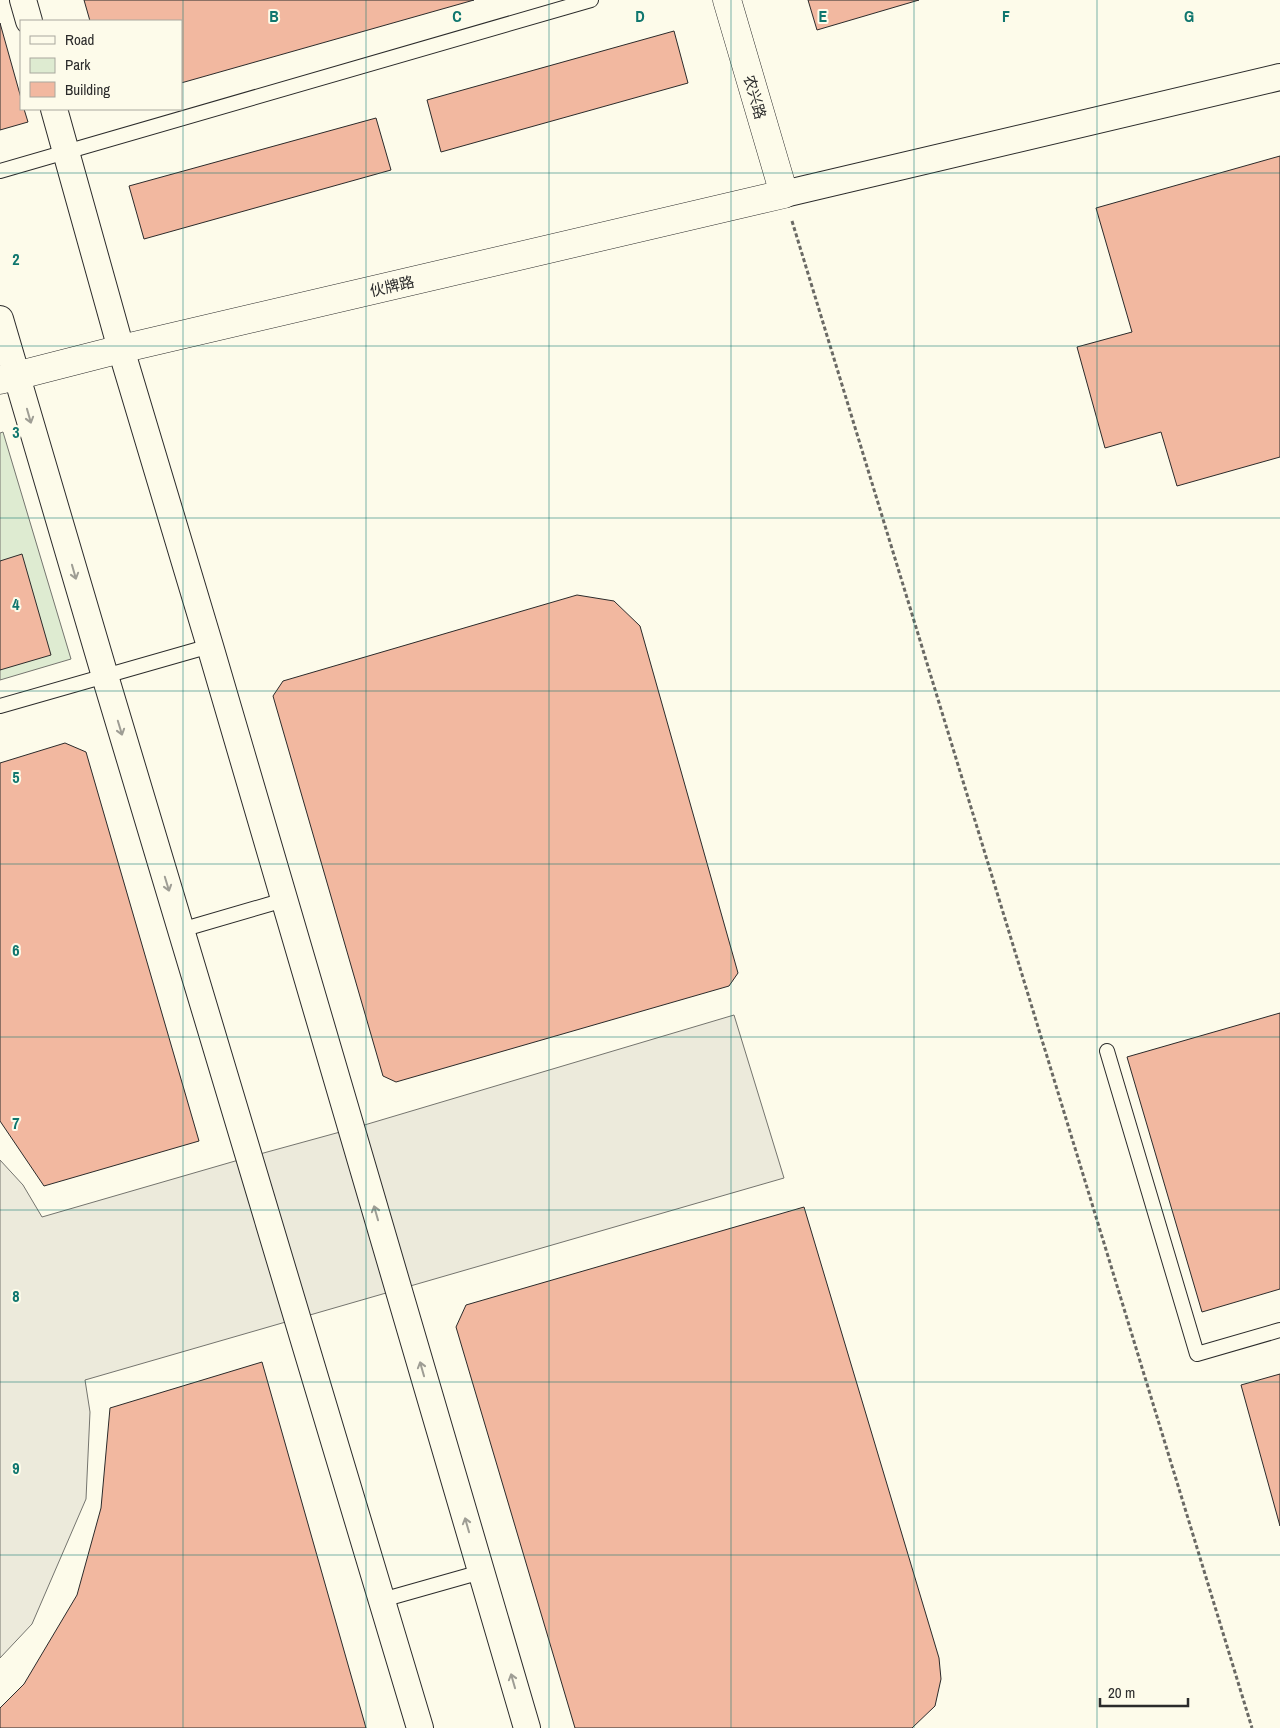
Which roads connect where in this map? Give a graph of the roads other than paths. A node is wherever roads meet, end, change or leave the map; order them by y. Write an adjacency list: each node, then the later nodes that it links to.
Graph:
1 (23, 0): 4 (street)
2 (591, 0): 7 (lane)
3 (727, 0): 9 (street, 农兴路)
4 (29, 20)
5 (1280, 77): 9 (street)
6 (54, 110): 7 (street)
7 (66, 152): 8 (lane); 11 (street)
8 (0, 171)
9 (784, 194): 11 (street, 伙牌路)
10 (0, 319): 12 (street)
11 (121, 349): 12 (street, 伙牌路); 13 (street)
12 (8, 377): 14 (street, one-way to 14)
13 (210, 646): 14 (lane); 16 (street)
14 (105, 676): 15 (lane); 17 (street, one-way to 17)
15 (0, 706)
16 (284, 900): 17 (lane); 20 (street, one-way to 16)
17 (181, 930): 21 (street)
18 (1107, 1051): 19 (lane)
19 (1280, 1330)
20 (481, 1572): 21 (lane); 23 (street, one-way to 20)
21 (382, 1600): 22 (street)
22 (420, 1728)
23 (527, 1728)

